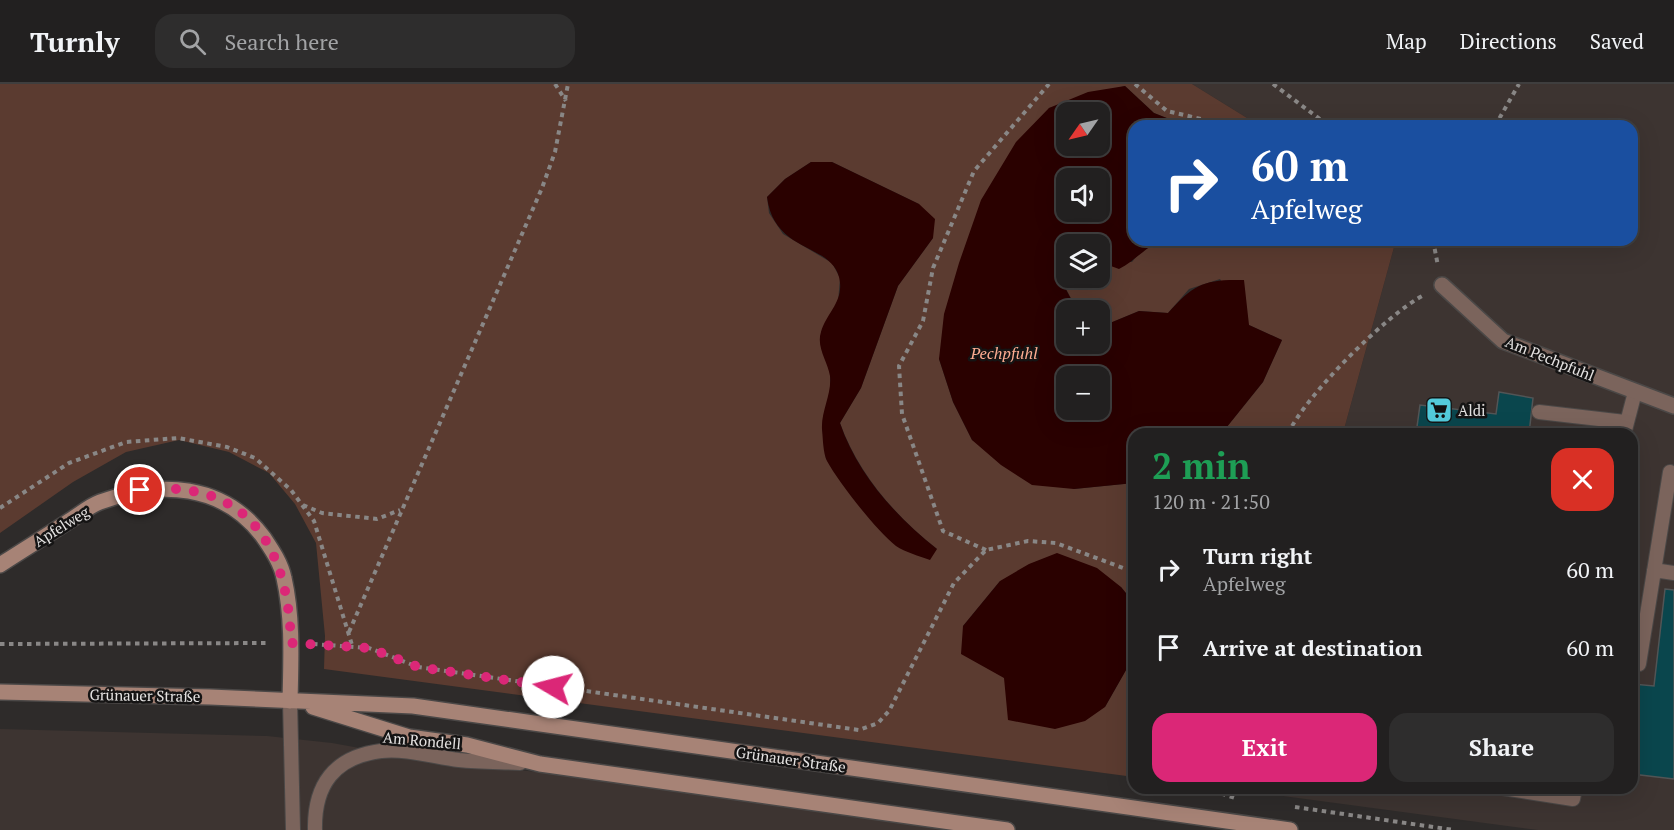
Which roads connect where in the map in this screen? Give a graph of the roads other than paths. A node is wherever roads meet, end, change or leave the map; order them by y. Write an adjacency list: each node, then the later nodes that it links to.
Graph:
1 (1442, 285): 2 (street, Am Pechpfuhl)
2 (1635, 392): 3 (street, Am Pechpfuhl); 5 (lane)
3 (1674, 406)
4 (1539, 412): 5 (lane)
5 (1624, 428)
6 (1670, 472): 8 (lane)
7 (0, 565): 12 (main road, Apfelweg)
8 (1654, 570): 9 (lane); 10 (lane)
9 (1674, 573)
10 (1638, 664)
11 (0, 692): 12 (main road, Grünauer Straße)
12 (290, 700): 13 (main road, Grünauer Straße); 16 (lane); 19 (main road, Grünauer Straße)
13 (540, 764): 17 (lane, Am Rondell); 18 (main road, Grünauer Straße)
14 (1541, 794): 15 (lane)
15 (1574, 794)
16 (293, 830)
17 (315, 830)
18 (1007, 830)
19 (1290, 830)

